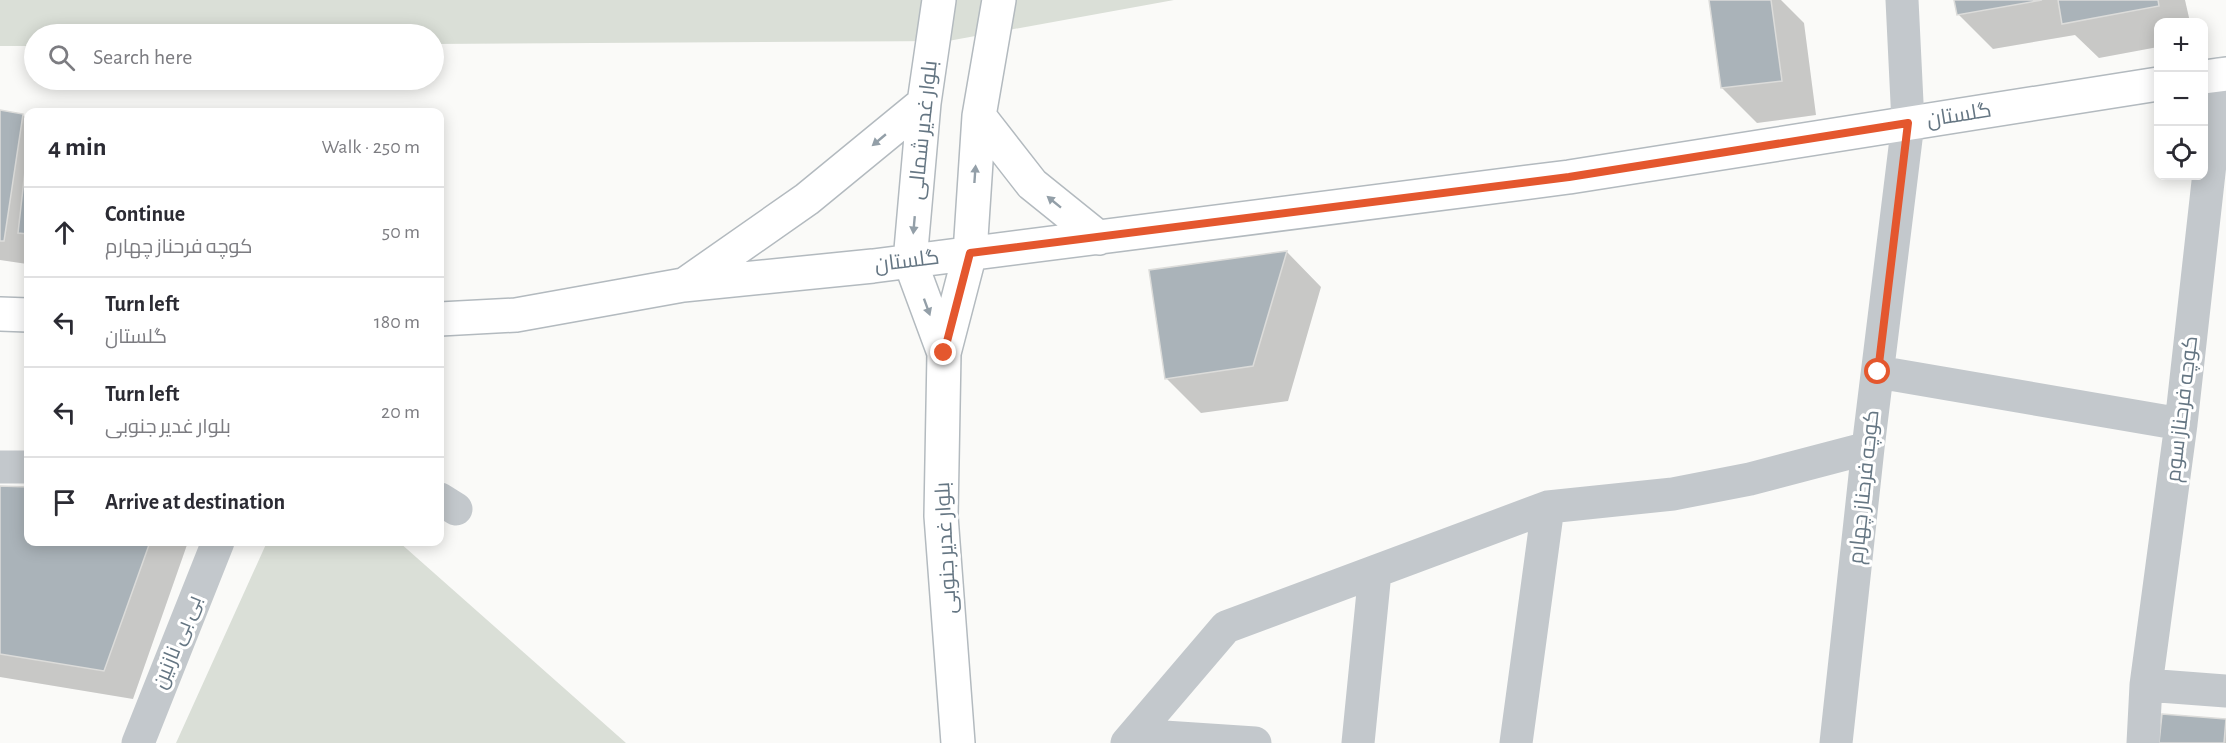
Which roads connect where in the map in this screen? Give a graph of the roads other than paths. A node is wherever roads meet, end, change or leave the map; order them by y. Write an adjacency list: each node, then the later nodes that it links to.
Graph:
1 (939, 0): 6 (main road, بلوار غدیر شمالی)
2 (999, 0): 7 (main road)
3 (1902, 0): 8 (street, کوچه فرحناز چهارم)
4 (2216, 75): 18 (street, کوچه فرحناز سوم)
5 (2154, 85): 8 (main road, گلستان)
6 (924, 103): 11 (main road, بلوار غدیر شمالی, one-way to 11); 12 (main road, one-way to 12)
7 (979, 116): 9 (main road, one-way to 7); 10 (main road, one-way to 7)
8 (1908, 123): 9 (main road, گلستان); 17 (street, کوچه فرحناز چهارم)
9 (1100, 238): 10 (main road, گلستان)
10 (970, 253): 11 (main road, گلستان); 16 (main road, بلوار غدیر جنوبی)
11 (910, 261): 12 (main road, گلستان); 16 (main road, بلوار غدیر جنوبی, one-way to 16)
12 (683, 285): 15 (main road, گلستان)
13 (0, 314): 14 (main road)
14 (24, 315)
15 (444, 319)
16 (944, 353): 29 (main road, بلوار غدیر جنوبی)
17 (1878, 372): 18 (street); 19 (street, کوچه فرحناز چهارم)
18 (2181, 424): 25 (street, کوچه فرحناز سوم)
19 (1868, 448): 22 (street); 33 (street, کوچه فرحناز چهارم)
20 (0, 467): 21 (street)
21 (24, 467)
22 (1548, 507): 24 (street); 32 (street)
23 (216, 546): 28 (street, بی بی نازنین)
24 (1375, 572): 27 (street); 31 (street)
25 (2146, 685): 26 (street); 34 (street, کوچه فرحناز سوم)
26 (2226, 691)
27 (1130, 739): 30 (street)
28 (138, 743)
29 (958, 743)
30 (1254, 743)
31 (1359, 743)
32 (1516, 743)
33 (1836, 743)
34 (2143, 743)

